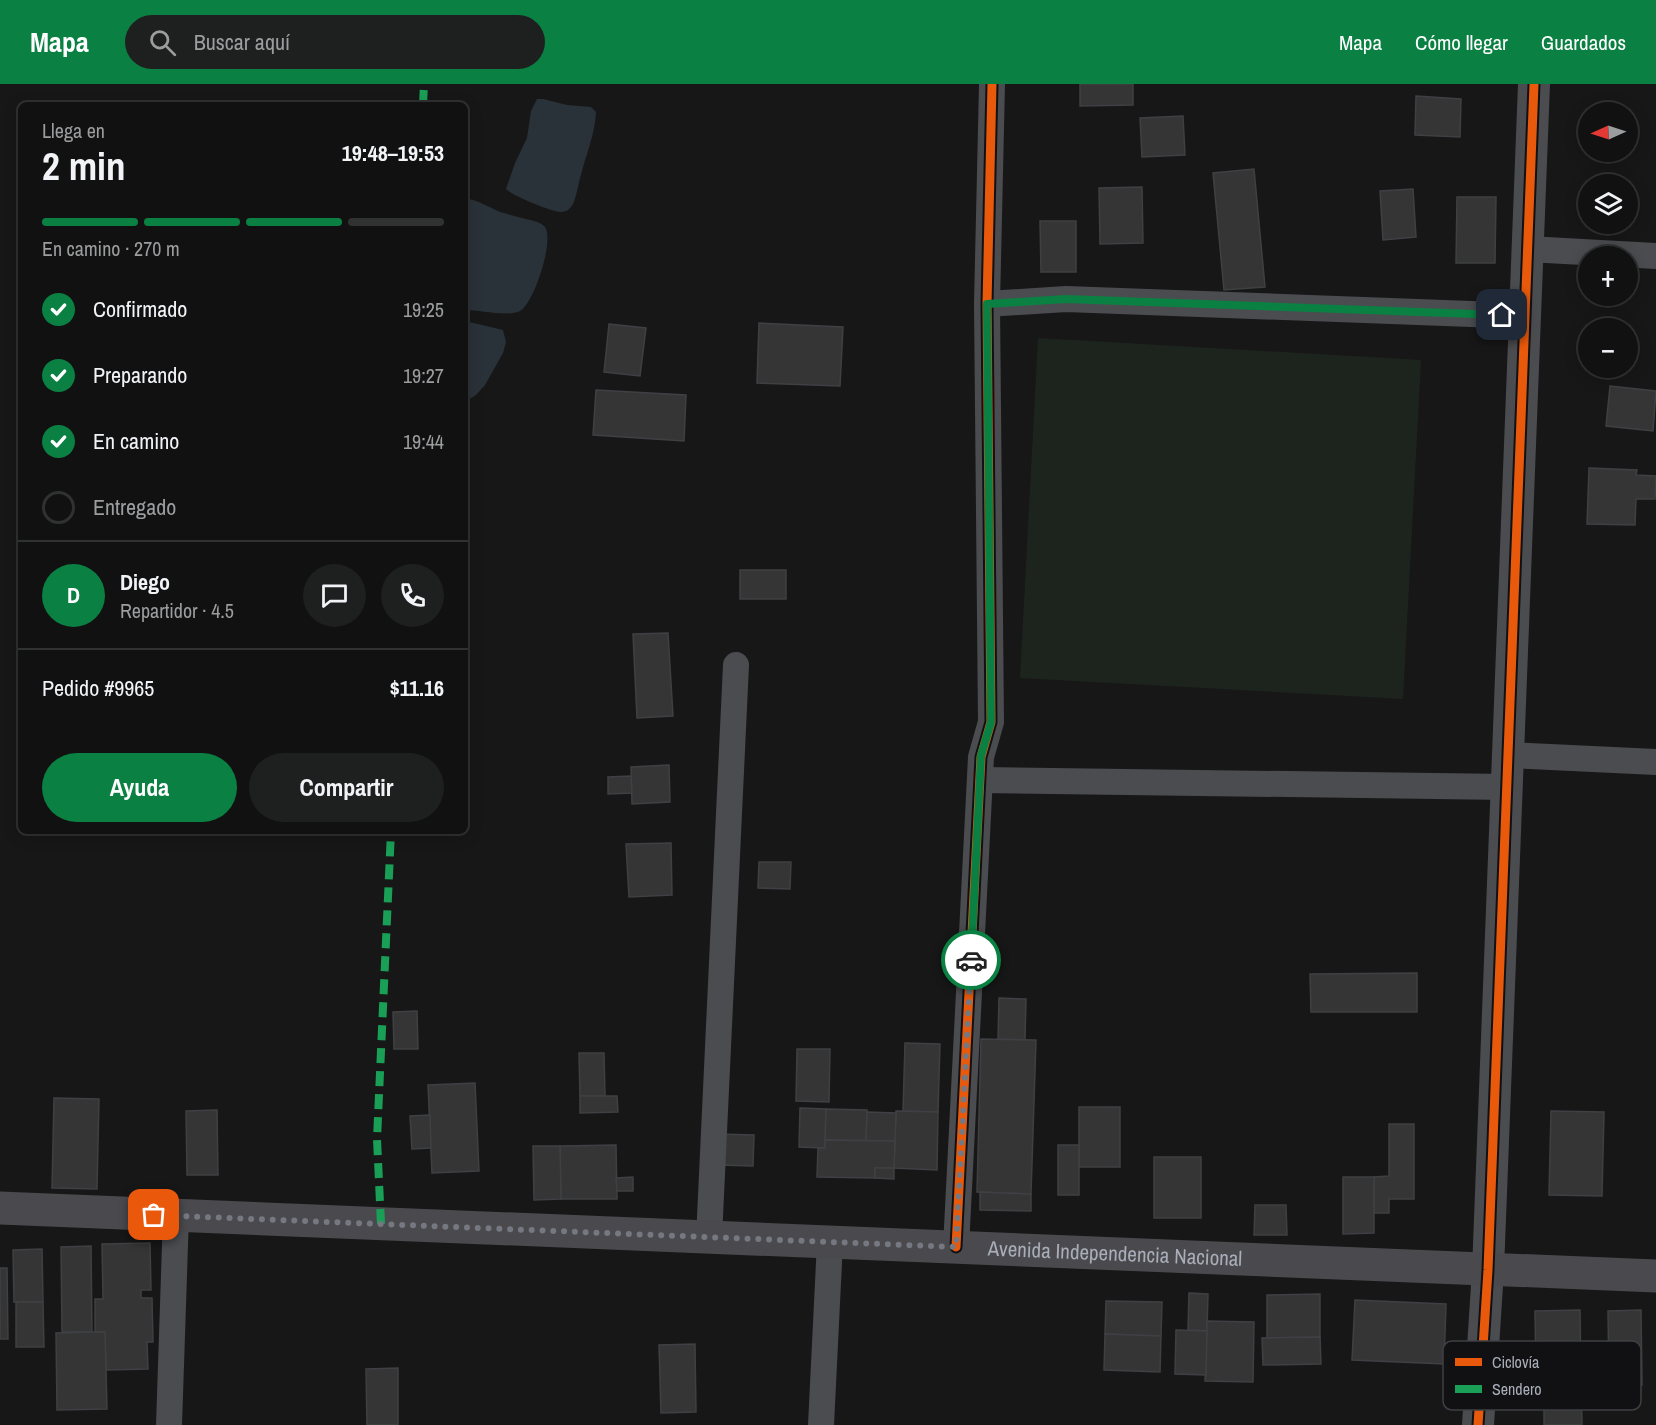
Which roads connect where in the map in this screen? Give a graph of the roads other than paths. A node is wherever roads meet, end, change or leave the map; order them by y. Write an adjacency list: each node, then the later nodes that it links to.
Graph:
1 (992, 84): 5 (street)
2 (1534, 84): 3 (street)
3 (1528, 249): 4 (street); 6 (street)
4 (1656, 256)
5 (987, 304): 6 (street); 10 (street)
6 (1525, 315): 8 (street)
7 (736, 665): 14 (street)
8 (1508, 755): 9 (street); 11 (street)
9 (1656, 762)
10 (980, 780): 11 (street); 16 (street)
11 (1507, 787): 17 (street)
12 (0, 1208): 13 (main road, Avenida Independencia Nacional)
13 (176, 1215): 14 (main road, Avenida Independencia Nacional); 21 (street)
14 (709, 1238): 15 (main road, Avenida Independencia Nacional)
15 (830, 1242): 16 (main road, Avenida Independencia Nacional); 22 (street)
16 (956, 1247): 17 (main road, Avenida Independencia Nacional)
17 (1488, 1269): 18 (main road, Avenida Independencia Nacional); 19 (street)
18 (1656, 1276)
19 (1484, 1341)
20 (1480, 1410): 23 (street)
21 (169, 1425)
22 (821, 1425)
23 (1479, 1425)

